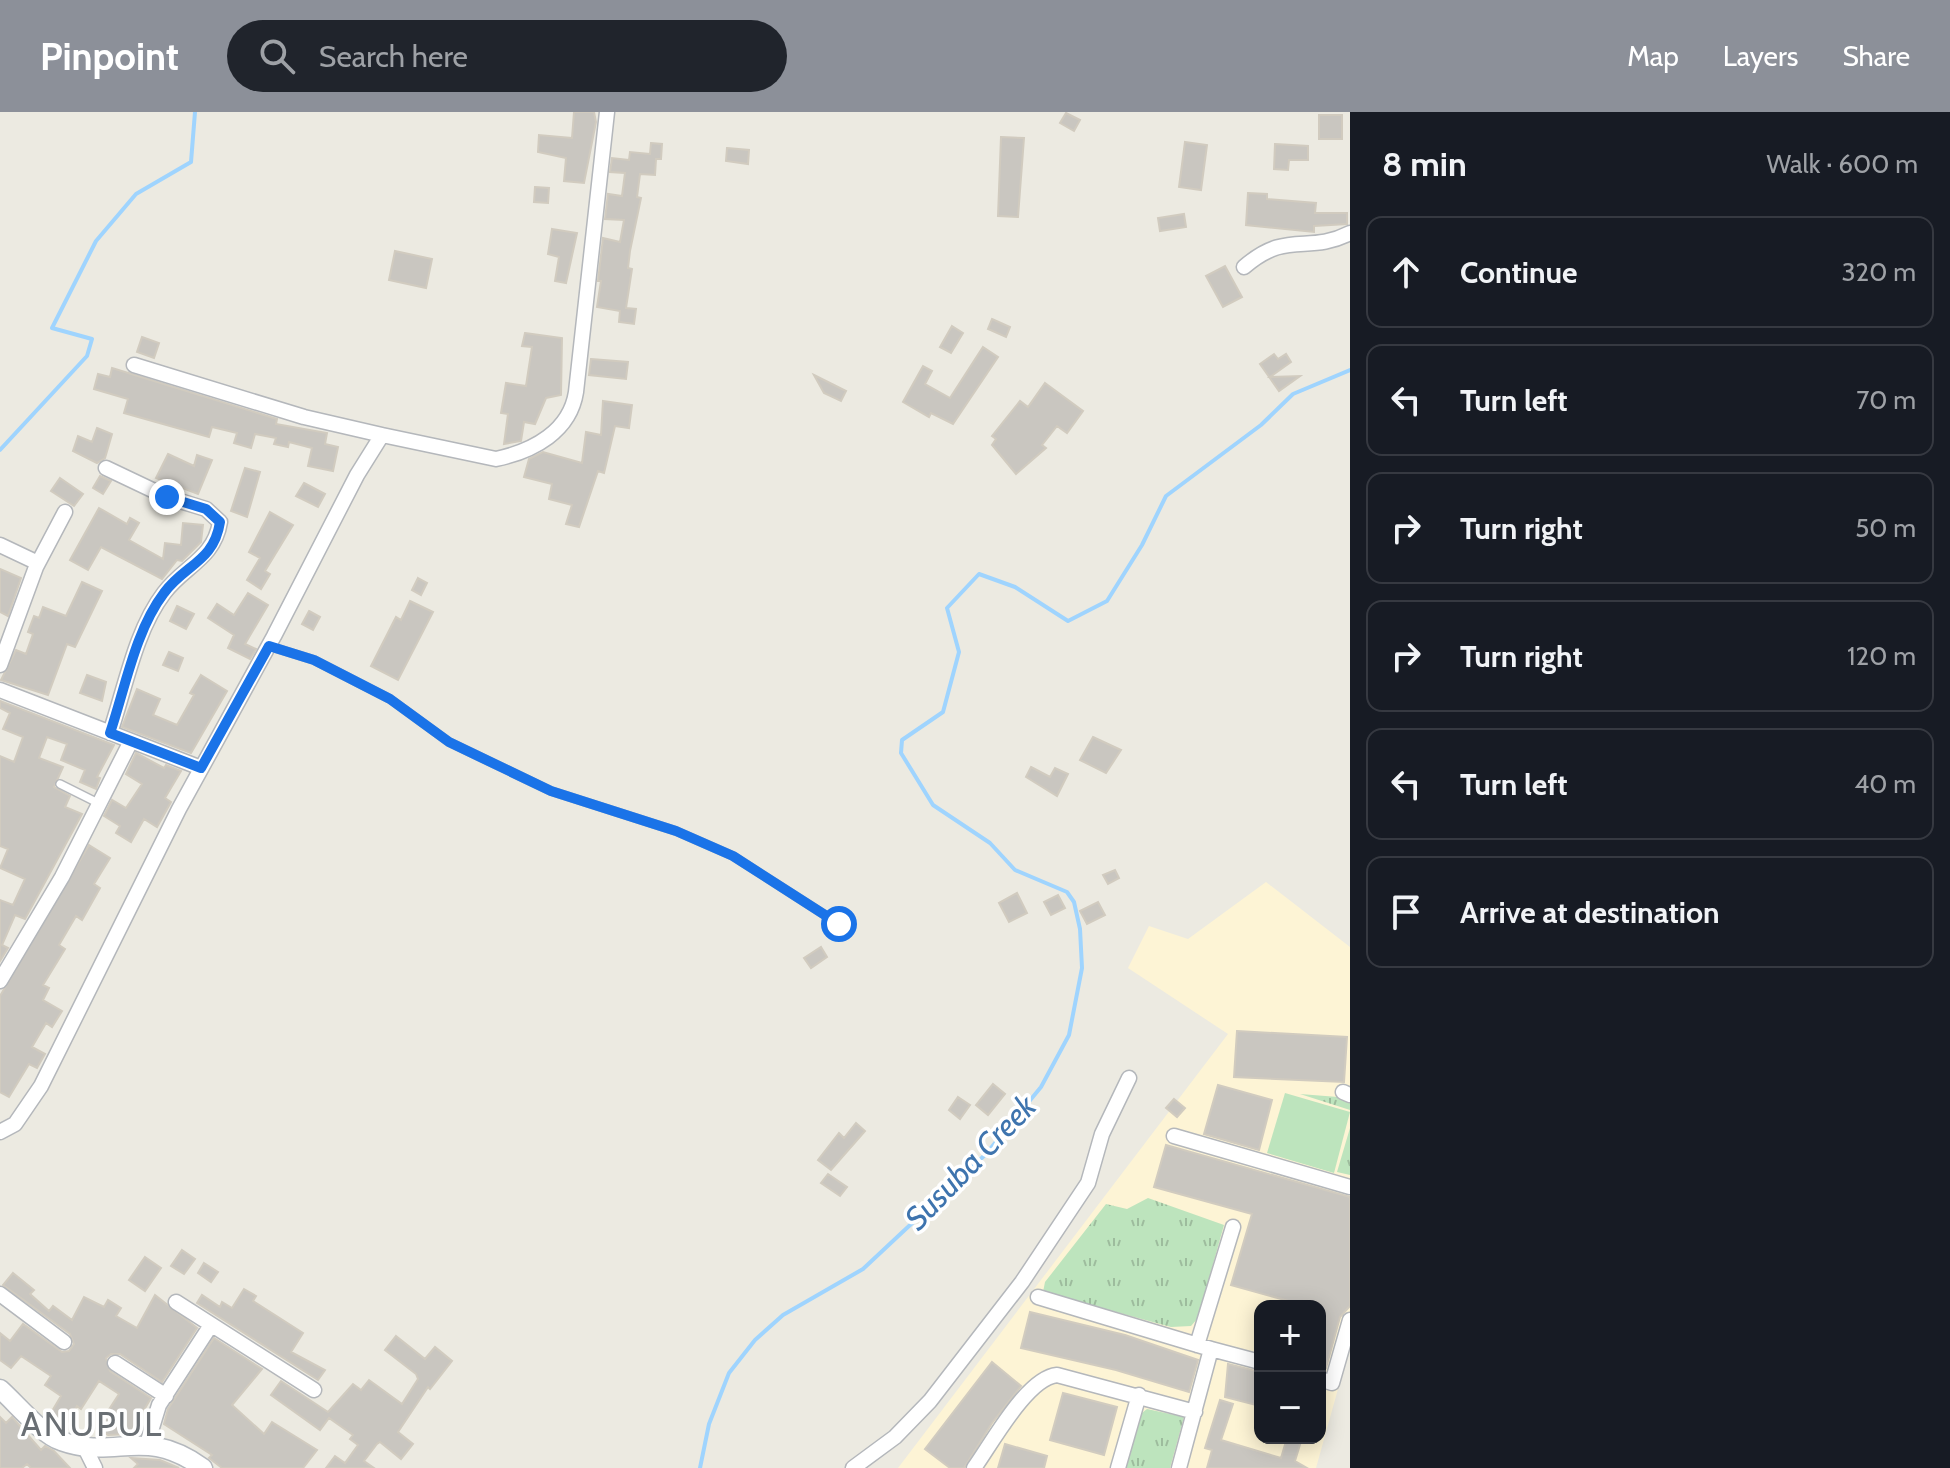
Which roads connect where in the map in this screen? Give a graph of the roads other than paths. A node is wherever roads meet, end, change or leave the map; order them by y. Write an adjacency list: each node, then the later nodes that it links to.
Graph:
1 (607, 112): 5 (street)
2 (1350, 233): 3 (street)
3 (1244, 267)
4 (134, 365): 5 (street)
5 (382, 435): 10 (street)
6 (106, 468): 13 (street)
7 (65, 512): 9 (street)
8 (0, 545): 9 (street)
9 (38, 563): 11 (street)
10 (269, 646): 15 (street); 18 (lane)
11 (0, 665)
12 (0, 690): 13 (street)
13 (110, 733): 14 (street)
14 (131, 741): 15 (street); 17 (street)
15 (201, 768): 21 (street)
16 (60, 784): 17 (lane)
17 (98, 803): 19 (street)
18 (839, 924)
19 (1, 978)
20 (1129, 1078): 44 (street)
21 (1, 1130)
22 (1174, 1136): 23 (street)
23 (1350, 1187)
24 (1233, 1227): 31 (street)
25 (0, 1294): 30 (street)
26 (1038, 1297): 31 (street)
27 (176, 1302): 29 (street)
28 (1350, 1320): 34 (street)
29 (211, 1325): 36 (street); 38 (street)
30 (64, 1342)
31 (1204, 1347): 32 (street); 39 (street)
32 (1254, 1360)
33 (115, 1363): 38 (street)
34 (1326, 1381)
35 (0, 1389): 41 (street)
36 (314, 1390)
37 (1139, 1395): 39 (street); 45 (street); 46 (street)
38 (166, 1396): 40 (street)
39 (1195, 1412): 47 (street)
40 (147, 1444): 41 (street); 43 (street)
41 (84, 1446): 42 (street)
42 (95, 1468)
43 (203, 1468)
44 (853, 1468)
45 (974, 1468)
46 (1118, 1468)
47 (1179, 1468)

